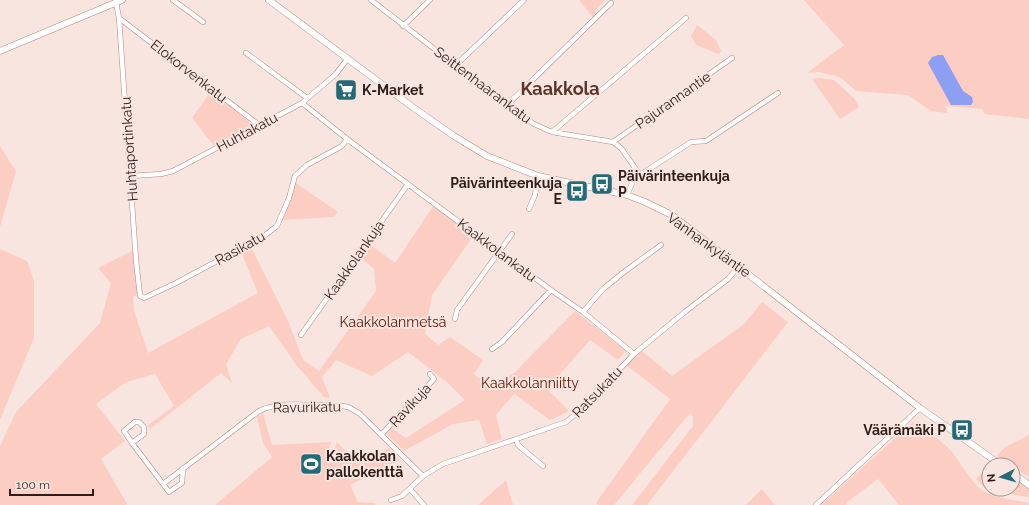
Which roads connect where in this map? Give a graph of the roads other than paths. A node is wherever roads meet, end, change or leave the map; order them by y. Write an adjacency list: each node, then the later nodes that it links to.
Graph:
1 (174, 0): 10 (street)
2 (371, 0): 11 (street, Seittenhaarankatu)
3 (430, 0): 11 (street)
4 (524, 0): 16 (street)
5 (119, 1): 8 (street, Huhtaportinkatu); 12 (street)
6 (272, 1): 14 (street, Vanhankyläntie)
7 (611, 3): 20 (street)
8 (119, 18): 21 (street, Elokorvenkatu); 26 (street, Huhtaportinkatu)
9 (686, 18): 22 (street)
10 (203, 22)
11 (404, 26): 16 (street, Seittenhaarankatu)
12 (0, 50)
13 (246, 53): 18 (street)
14 (348, 58): 18 (street, Huhtakatu); 27 (street, Vanhankyläntie)
15 (732, 58): 24 (street, Pajurannantie)
16 (456, 65): 20 (street, Seittenhaarankatu)
17 (778, 93): 25 (street)
18 (307, 98): 19 (street, Huhtakatu)
19 (302, 103): 21 (street, Huhtakatu); 23 (street, Kaakkolankatu)
20 (507, 105): 22 (street, Seittenhaarankatu)
21 (259, 125): 26 (street, Huhtakatu)
22 (552, 132): 24 (street, Seittenhaarankatu)
23 (347, 139): 28 (street, Kaakkolankatu); 36 (street, Rasikatu)
24 (613, 142): 25 (street)
25 (640, 175): 29 (street)
26 (131, 176): 36 (street, Huhtaportinkatu)
27 (538, 176): 29 (street, Vanhankyläntie); 30 (street)
28 (408, 184): 33 (street, Kaakkolankatu); 39 (street, Kaakkolankuja)
29 (627, 195): 34 (street, Vanhankyläntie)
30 (529, 208)
31 (512, 234): 33 (street)
32 (660, 245): 37 (street)
33 (500, 252): 35 (street, Kaakkolankatu); 38 (street)
34 (739, 266): 41 (street, Ratsukatu); 43 (street, Vanhankyläntie)
35 (551, 290): 37 (street, Kaakkolankatu); 40 (street)
36 (140, 296)
37 (583, 312): 41 (street, Kaakkolankatu)
38 (455, 318)
39 (300, 335)
40 (492, 349)
41 (634, 354): 45 (street, Ratsukatu)
42 (430, 374): 44 (street, Ravikuja)
43 (920, 408): 47 (street, Vanhankyläntie); 55 (street)
44 (381, 435): 49 (street, Ravurikatu); 50 (street, Ravurikatu)
45 (516, 439): 48 (street); 50 (street, Ratsukatu)
46 (132, 443): 46 (street); 51 (street)
47 (990, 457)
48 (543, 466)
49 (183, 468): 51 (street, Ravurikatu); 51 (street)
50 (423, 476): 52 (street, Ratsukatu)
51 (163, 484)
52 (410, 489): 53 (street, Ratsukatu); 54 (street)
53 (391, 500)
54 (424, 505)
55 (816, 505)

